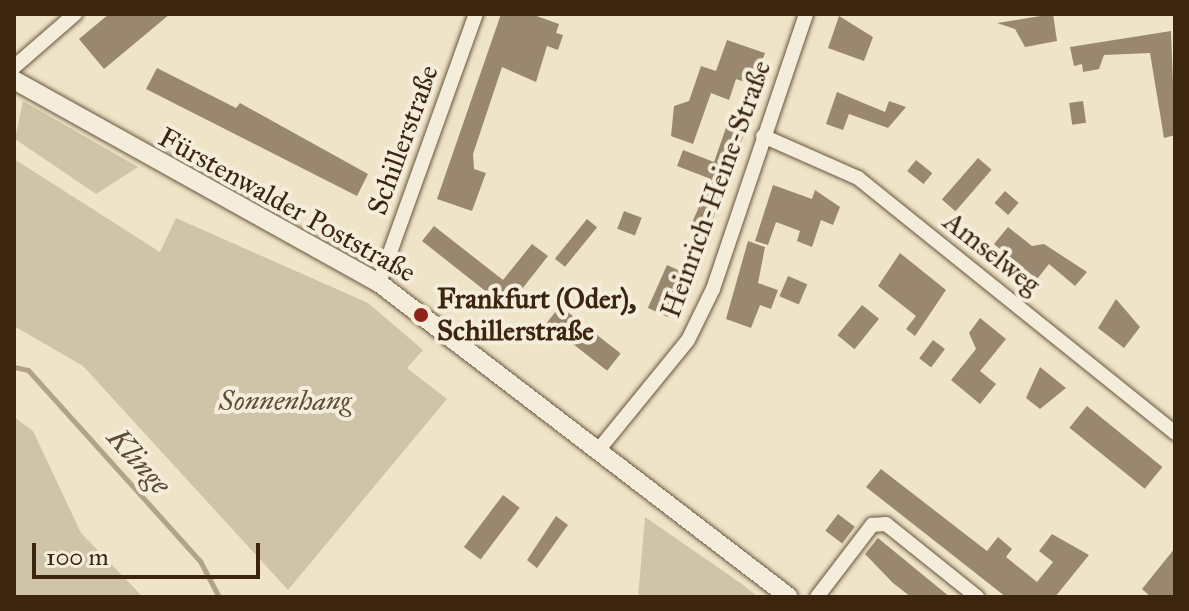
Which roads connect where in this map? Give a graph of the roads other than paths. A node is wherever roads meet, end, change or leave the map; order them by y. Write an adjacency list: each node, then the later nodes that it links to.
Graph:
1 (75, 14): 4 (street)
2 (476, 14): 7 (street, Schillerstraße)
3 (806, 14): 6 (street, Heinrich-Heine-Straße)
4 (14, 67)
5 (14, 80): 7 (street, Fürstenwalder Poststraße)
6 (763, 136): 8 (street, Amselweg); 9 (street, Heinrich-Heine-Straße)
7 (379, 283): 9 (street, Fürstenwalder Poststraße)
8 (1175, 433)
9 (600, 448): 10 (street, Fürstenwalder Poststraße)
10 (789, 597)
11 (817, 597): 12 (street)
12 (977, 597)

